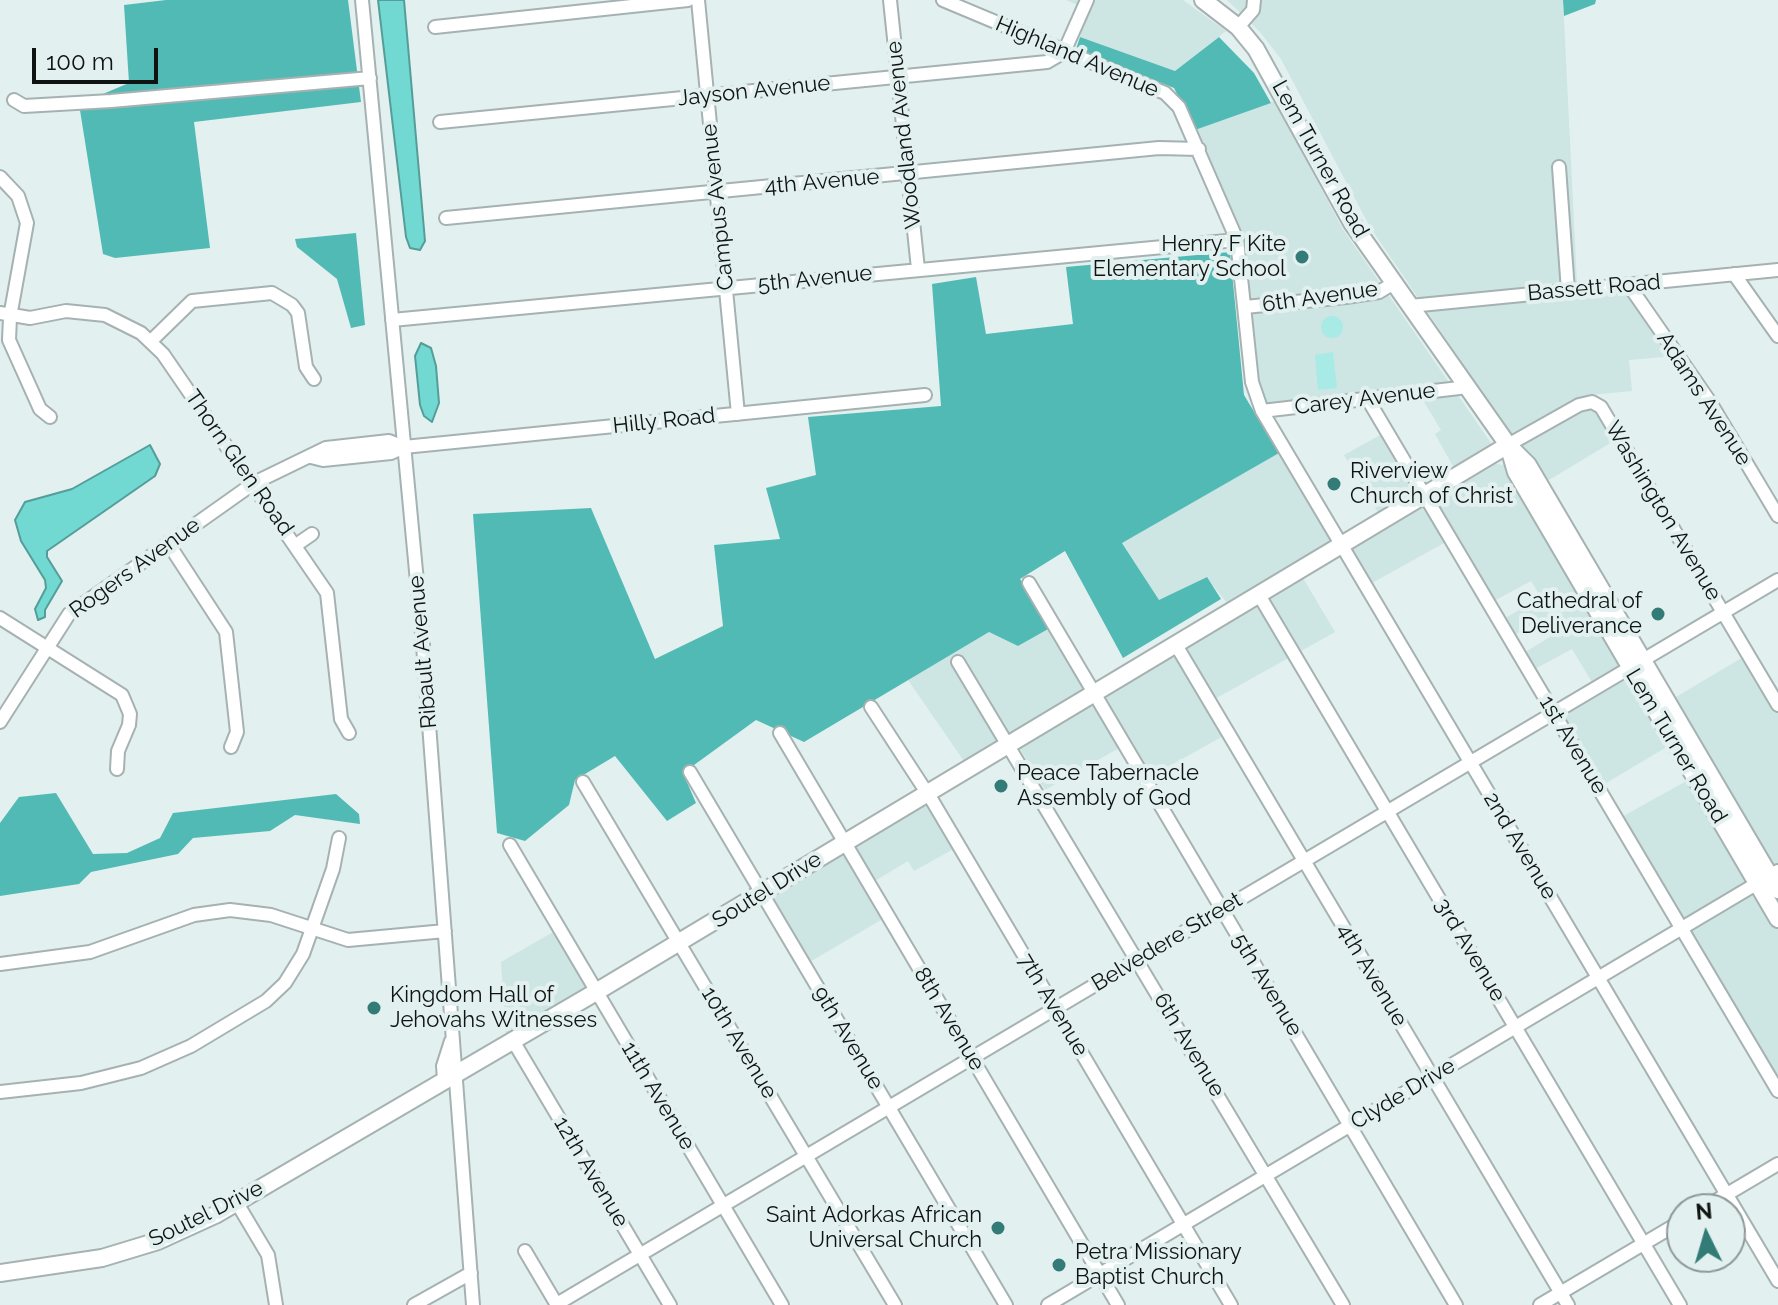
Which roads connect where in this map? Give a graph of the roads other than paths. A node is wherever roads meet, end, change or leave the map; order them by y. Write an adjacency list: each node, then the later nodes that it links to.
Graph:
1 (362, 0): 12 (street, Ribault Avenue)
2 (688, 0): 9 (street)
3 (698, 0): 14 (street, Campus Avenue)
4 (890, 0): 13 (street, Woodland Avenue)
5 (943, 0): 11 (street, Highland Avenue)
6 (1087, 0): 11 (street)
7 (1203, 0): 10 (main road, Lem Turner Road)
8 (1254, 0): 10 (street)
9 (435, 27)
10 (1238, 27): 27 (main road, Lem Turner Road)
11 (1064, 52): 13 (street, Jayson Avenue); 17 (street, Highland Avenue)
12 (370, 78): 15 (street); 34 (street, Ribault Avenue)
13 (898, 78): 14 (street, Jayson Avenue); 19 (street, Woodland Avenue)
14 (707, 96): 16 (street, Jayson Avenue); 21 (street, Campus Avenue)
15 (14, 100)
16 (440, 122)
17 (1199, 149): 19 (street, 4th Avenue); 23 (street, Highland Avenue)
18 (1559, 167): 30 (street)
19 (910, 174): 21 (street, 4th Avenue); 24 (street, Woodland Avenue)
20 (0, 177): 33 (street)
21 (717, 192): 22 (street, 4th Avenue); 29 (street, Campus Avenue)
22 (446, 218)
23 (1237, 240): 24 (street, 5th Avenue); 32 (street, Highland Avenue)
24 (918, 269): 29 (street, 5th Avenue)
25 (1778, 270): 26 (street, Bassett Road)
26 (1734, 274): 28 (street, Bassett Road); 35 (street)
27 (1394, 283): 31 (main road, Lem Turner Road); 32 (street, 6th Avenue)
28 (1628, 284): 30 (street, Bassett Road); 48 (street, Adams Avenue)
29 (727, 288): 34 (street, 5th Avenue); 42 (street, Campus Avenue)
30 (1568, 291): 31 (street, Bassett Road)
31 (1410, 306): 38 (main road, Lem Turner Road)
32 (1245, 307): 41 (street, Highland Avenue)
33 (5, 315): 36 (street, Thorn Glen Road); 43 (street)
34 (392, 320): 45 (street, Ribault Avenue)
35 (1778, 336)
36 (151, 341): 37 (street); 46 (street, Thorn Glen Road)
37 (314, 379)
38 (1468, 387): 40 (street, Carey Avenue); 44 (main road, Lem Turner Road)
39 (925, 395): 42 (street, Hilly Road)
40 (1367, 398): 41 (street, Carey Avenue); 47 (street, 1st Avenue)
41 (1262, 411): 52 (street, 2nd Avenue)
42 (738, 414): 45 (street, Hilly Road)
43 (50, 417)
44 (1508, 445): 47 (main road, Soutel Drive); 56 (street, Washington Avenue); 61 (main road, Lem Turner Road)
45 (404, 447): 46 (street, Rogers Avenue); 87 (street, Ribault Avenue)
46 (254, 483): 50 (street, Rogers Avenue); 51 (street, Thorn Glen Road)
47 (1425, 497): 52 (main road, Soutel Drive); 65 (street, 1st Avenue)
48 (1778, 516)
49 (312, 534): 51 (street)
50 (168, 543): 59 (street, Rogers Avenue); 70 (street)
51 (296, 545): 67 (street, Thorn Glen Road)
52 (1342, 546): 55 (main road, Soutel Drive); 71 (street, 2nd Avenue)
53 (1778, 580): 56 (street, Belvedere Street)
54 (1029, 583): 62 (street, 5th Avenue)
55 (1259, 595): 58 (main road, Soutel Drive); 76 (street, 3rd Avenue)
56 (1723, 613): 61 (street, Belvedere Street); 63 (street, Washington Avenue)
57 (0, 618): 59 (street)
58 (1176, 645): 62 (main road, Soutel Drive); 80 (street, 4th Avenue)
59 (46, 647): 66 (street, Rogers Avenue); 72 (street)
60 (958, 662): 69 (street, 6th Avenue)
61 (1636, 665): 65 (street, Belvedere Street); 81 (main road, Lem Turner Road)
62 (1094, 694): 69 (main road, Soutel Drive); 83 (street, 5th Avenue)
63 (1778, 705)
64 (871, 707): 75 (street, 7th Avenue)
65 (1554, 713): 71 (street, Belvedere Street); 86 (street, 1st Avenue)
66 (0, 722)
67 (349, 733)
68 (780, 733): 78 (street, 8th Avenue)
69 (1009, 744): 75 (main road, Soutel Drive); 89 (street, 6th Avenue)
70 (231, 747)
71 (1470, 763): 76 (street, Belvedere Street); 91 (street, 2nd Avenue)
72 (117, 769)
73 (690, 772): 82 (street, 9th Avenue)
74 (583, 782): 88 (street, 10th Avenue)
75 (926, 793): 78 (main road, Soutel Drive); 93 (street, 7th Avenue)
76 (1387, 812): 80 (street, Belvedere Street); 94 (street, 3rd Avenue)
77 (339, 838): 85 (street)
78 (843, 842): 82 (main road, Soutel Drive); 96 (street, 8th Avenue)
79 (510, 845): 92 (street, 11th Avenue)
80 (1304, 861): 83 (street, Belvedere Street); 98 (street, 4th Avenue)
81 (1771, 880): 84 (main road, Lem Turner Road); 86 (street, Clyde Drive)
82 (763, 893): 88 (main road, Soutel Drive); 101 (street, 9th Avenue)
83 (1222, 910): 89 (street, Belvedere Street); 102 (street, 5th Avenue)
84 (1778, 919)
85 (313, 929): 87 (street); 90 (street); 100 (street)
86 (1682, 929): 91 (street, Clyde Drive); 99 (street, 1st Avenue)
87 (445, 931): 97 (street, Ribault Avenue)
88 (679, 943): 92 (main road, Soutel Drive); 103 (street, 10th Avenue)
89 (1138, 960): 93 (street, Belvedere Street); 105 (street, 6th Avenue)
90 (0, 964)
91 (1598, 978): 94 (street, Clyde Drive); 106 (street, 2nd Avenue)
92 (596, 992): 95 (main road, Soutel Drive); 109 (street, 11th Avenue)
93 (1055, 1009): 96 (street, Belvedere Street); 110 (street, 7th Avenue)
94 (1515, 1027): 98 (street, Clyde Drive); 113 (street, 3rd Avenue)
95 (512, 1039): 97 (main road, Soutel Drive); 115 (street, 12th Avenue)
96 (973, 1058): 101 (street, Belvedere Street); 118 (street, 8th Avenue)
97 (451, 1075): 108 (main road, Soutel Drive); 117 (street, Ribault Avenue)
98 (1433, 1077): 102 (street, Clyde Drive); 120 (street, 4th Avenue)
99 (1778, 1091)
100 (0, 1092)
101 (889, 1108): 103 (street, Belvedere Street); 128 (street, 9th Avenue)
102 (1350, 1125): 105 (street, Clyde Drive); 133 (street, 5th Avenue)
103 (807, 1156): 109 (street, Belvedere Street); 127 (street, 10th Avenue)
104 (1778, 1164): 107 (street)
105 (1266, 1175): 110 (street, Clyde Drive); 132 (street, 6th Avenue)
106 (1725, 1193)
107 (1729, 1193)
108 (237, 1203): 116 (main road, Soutel Drive); 122 (street)
109 (723, 1206): 115 (street, Belvedere Street); 126 (street, 11th Avenue)
110 (1183, 1225): 118 (street, Clyde Drive); 131 (street, 7th Avenue)
111 (1746, 1228): 119 (street, 2nd Avenue)
112 (1666, 1231): 113 (street)
113 (1644, 1244): 120 (street); 136 (street, 3rd Avenue)
114 (525, 1251): 121 (street)
115 (640, 1255): 121 (street, Belvedere Street); 125 (street, 12th Avenue)
116 (0, 1273)
117 (471, 1273): 123 (street); 124 (street, Ribault Avenue)
118 (1100, 1274): 129 (street, Clyde Drive); 130 (street, 8th Avenue)
119 (1778, 1281)
120 (1561, 1293): 134 (street); 135 (street, 4th Avenue)
121 (557, 1304)
122 (276, 1305)
123 (414, 1305)
124 (473, 1305)
125 (670, 1305)
126 (782, 1305)
127 (895, 1305)
128 (1006, 1305)
129 (1048, 1305)
130 (1118, 1305)
131 (1231, 1305)
132 (1343, 1305)
133 (1456, 1305)
134 (1540, 1305)
135 (1568, 1305)
136 (1680, 1305)

